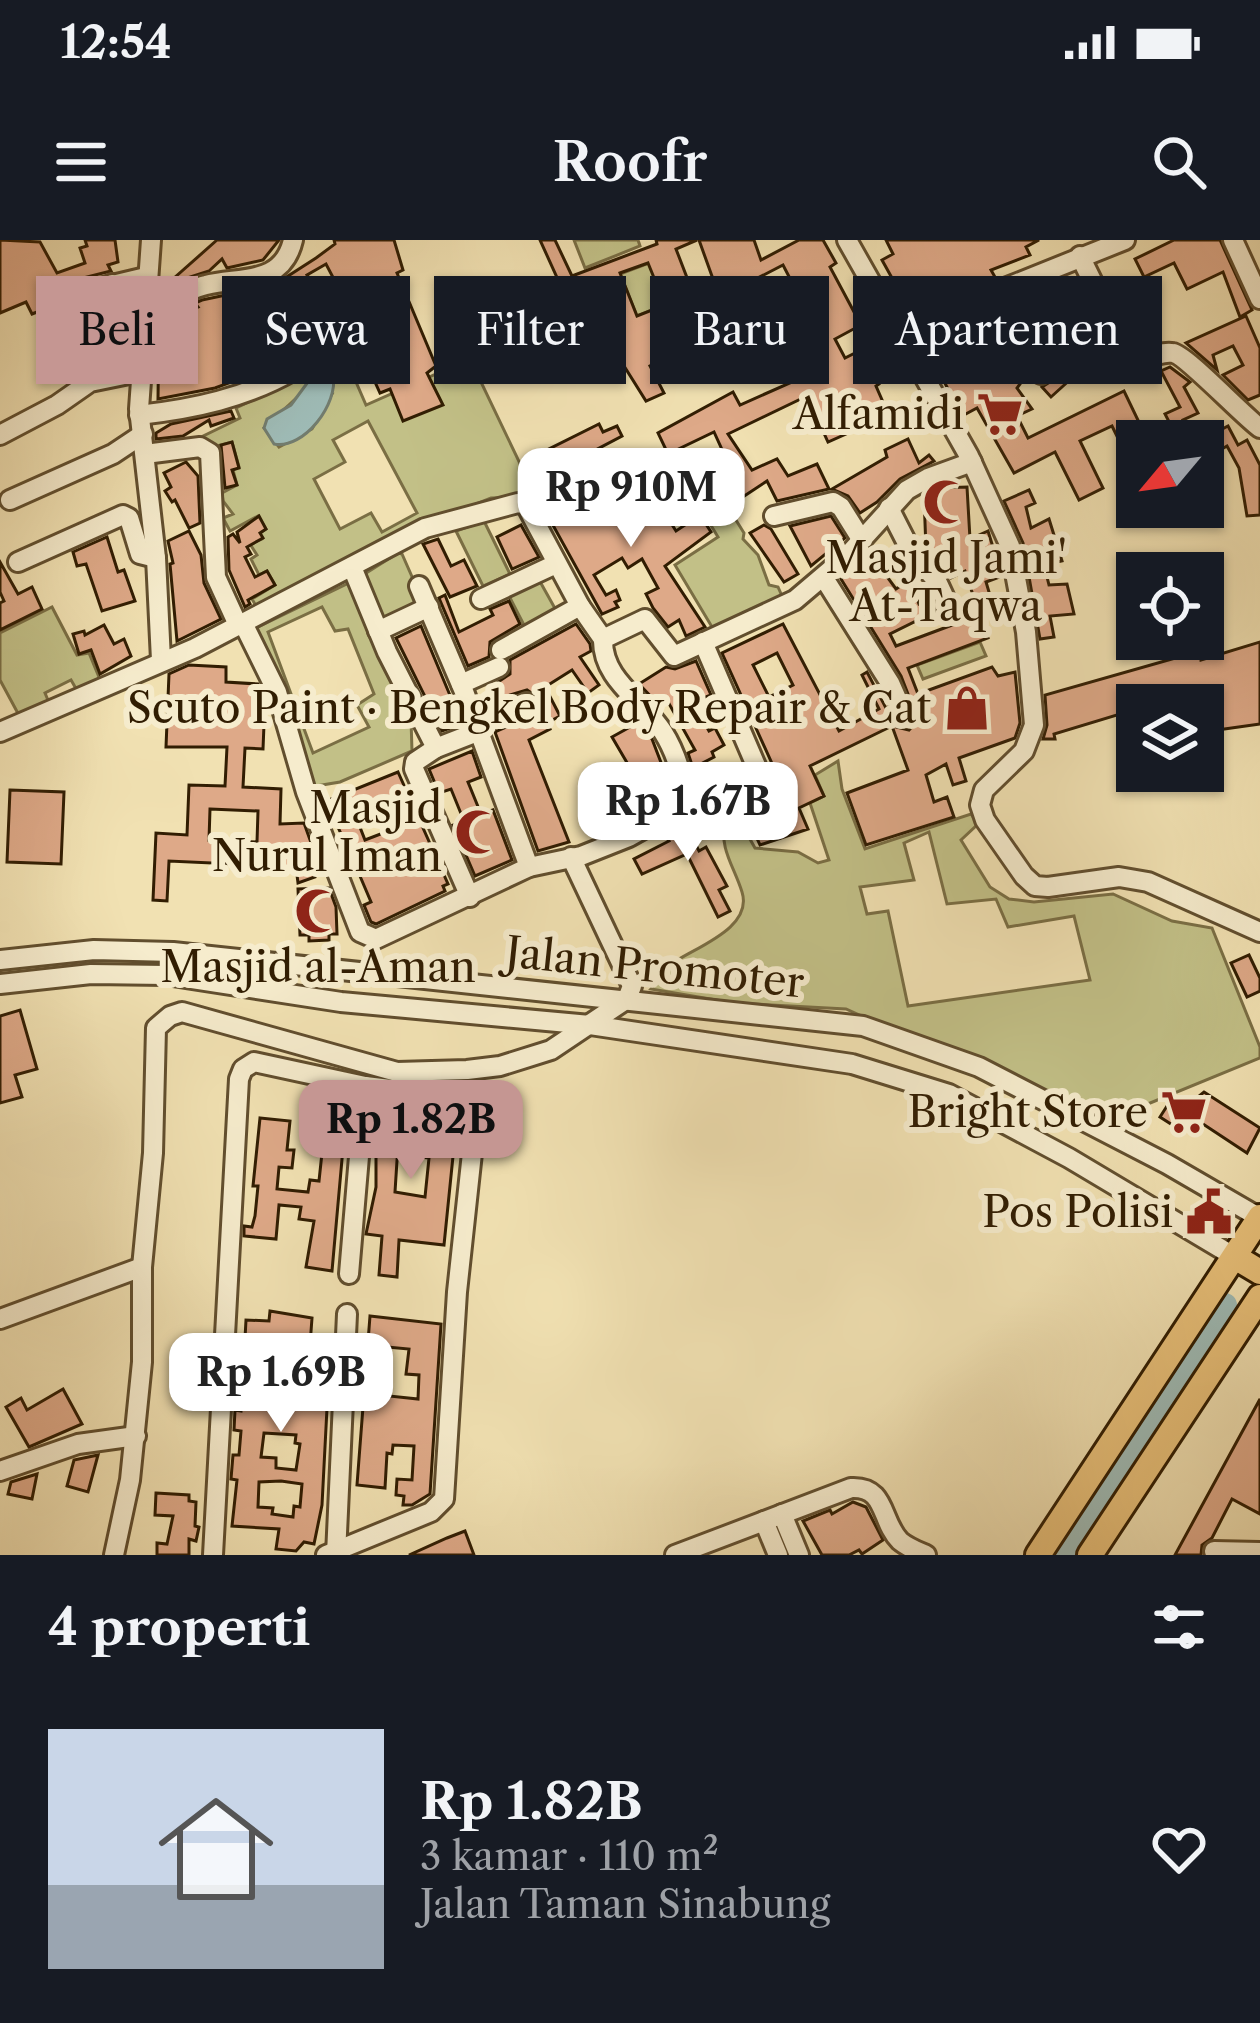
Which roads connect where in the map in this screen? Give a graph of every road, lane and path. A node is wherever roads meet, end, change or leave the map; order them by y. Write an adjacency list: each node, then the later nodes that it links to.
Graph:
1 (152, 240): 7 (street)
2 (293, 240): 10 (street)
3 (847, 240): 8 (street)
4 (1125, 240): 6 (street)
5 (1233, 240): 11 (street)
6 (1080, 256): 9 (street); 16 (street)
7 (146, 276)
8 (867, 276)
9 (1033, 276)
10 (198, 288)
11 (1260, 299)
12 (87, 384): 18 (street)
13 (140, 384): 17 (street)
14 (259, 384): 17 (street)
15 (927, 384): 19 (street)
16 (1260, 428)
17 (142, 434): 20 (street); 24 (street); 34 (street)
18 (0, 435)
19 (972, 462): 21 (street); 49 (street)
20 (10, 500)
21 (889, 508): 23 (street); 33 (street)
22 (774, 516): 23 (street)
23 (861, 539): 28 (street)
24 (156, 558): 25 (street); 38 (street)
25 (18, 562)
26 (556, 564): 27 (street); 30 (street); 31 (street)
27 (352, 567): 34 (street); 35 (street)
28 (824, 578): 37 (street); 41 (street)
29 (419, 586): 32 (street)
30 (481, 599)
31 (580, 606): 36 (street); 39 (street)
32 (429, 607): 35 (street); 39 (street)
33 (949, 607)
34 (241, 625): 38 (street); 50 (street)
35 (378, 631): 44 (street)
36 (603, 638): 37 (street); 46 (street)
37 (703, 643): 45 (street)
38 (161, 660): 43 (street)
39 (461, 684): 42 (street)
40 (527, 704): 42 (street)
41 (905, 716)
42 (476, 729): 44 (street); 47 (street)
43 (0, 732)
44 (436, 748): 48 (street)
45 (758, 768)
46 (571, 857): 47 (street); 54 (street)
47 (529, 867): 48 (street)
48 (470, 897): 50 (street)
49 (1260, 932)
50 (368, 938): 52 (street)
51 (0, 960): 52 (street, Jalan Promoter)
52 (348, 972): 54 (street, Jalan Promoter); 55 (street)
53 (0, 984): 55 (street, Jalan Promoter)
54 (627, 999): 56 (street); 58 (street, Jalan Promoter)
55 (341, 1002): 56 (street, Jalan Promoter)
56 (590, 1025): 59 (street, Jalan Promoter); 60 (street)
57 (364, 1086): 62 (street); 72 (street); 74 (street)
58 (1260, 1218): 59 (main road)
59 (1235, 1256): 61 (main road); 63 (main road)
60 (142, 1267): 66 (street); 67 (street)
61 (1260, 1272)
62 (349, 1274)
63 (1216, 1287): 64 (main road); 79 (main road)
64 (1253, 1306): 80 (main road)
65 (347, 1314): 72 (street)
66 (0, 1319)
67 (136, 1436): 68 (street); 73 (street)
68 (0, 1472)
69 (773, 1518): 75 (street); 76 (street); 77 (street); 78 (street)
70 (1214, 1550): 71 (street)
71 (1260, 1552)
72 (333, 1554)
73 (114, 1555)
74 (213, 1555)
75 (675, 1555)
76 (778, 1555)
77 (799, 1555)
78 (926, 1555)
79 (1038, 1555)
80 (1090, 1555)

